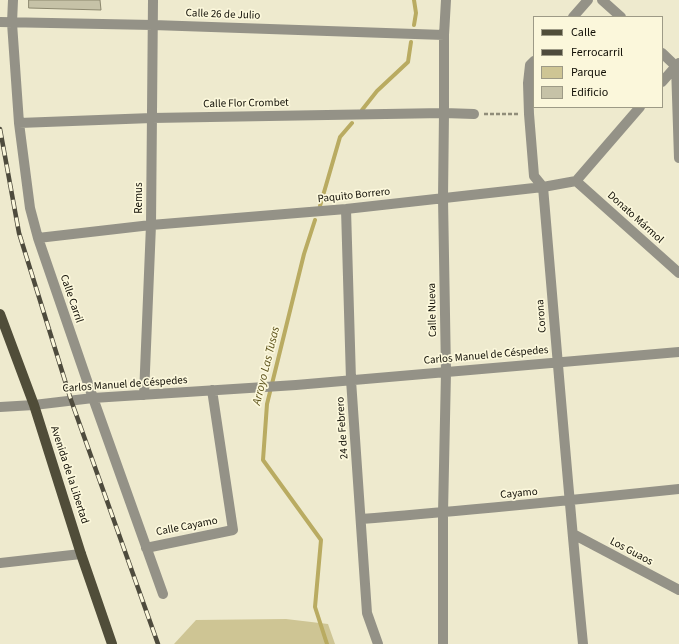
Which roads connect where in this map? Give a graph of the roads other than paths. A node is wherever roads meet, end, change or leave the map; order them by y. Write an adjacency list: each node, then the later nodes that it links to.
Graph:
1 (14, 0): 9 (street, Calle Carril)
2 (153, 0): 10 (street, Remus)
3 (446, 0): 11 (street, Calle Nueva)
4 (588, 0): 6 (street)
5 (602, 0): 7 (street)
6 (573, 16)
7 (620, 16)
8 (0, 22): 9 (street, Calle 26 de Julio)
9 (12, 23): 10 (street, Calle 26 de Julio); 20 (street, Calle Carril)
10 (153, 25): 11 (street, Calle 26 de Julio); 19 (street, Remus)
11 (444, 35): 17 (street, Calle Nueva)
12 (663, 54): 14 (street)
13 (533, 62): 23 (street, Corona)
14 (678, 66): 15 (street); 21 (street)
15 (663, 81)
16 (639, 108): 22 (street)
17 (444, 113): 18 (street, Calle Flor Crombet); 19 (street, Calle Flor Crombet); 24 (street, Calle Nueva)
18 (474, 114)
19 (152, 118): 20 (street, Calle Flor Crombet); 26 (street, Remus)
20 (19, 123): 27 (street, Calle Carril)
21 (679, 158)
22 (576, 181): 23 (street, Paquito Borrero); 28 (street, Donato Mármol)
23 (543, 187): 24 (street, Paquito Borrero); 31 (street, Corona)
24 (442, 198): 25 (street, Paquito Borrero); 32 (street, Calle Nueva)
25 (346, 209): 26 (street, Paquito Borrero); 33 (street, 24 de Febrero)
26 (151, 225): 27 (street, Paquito Borrero); 35 (street, Remus)
27 (38, 238): 36 (street, Calle Carril)
28 (679, 273)
29 (0, 314): 37 (main road, Avenida de la Libertad)
30 (679, 352): 31 (street, Carlos Manuel de Céspedes)
31 (558, 362): 32 (street, Carlos Manuel de Céspedes); 40 (street, Corona)
32 (446, 372): 33 (street, Carlos Manuel de Céspedes); 41 (street, Calle Nueva)
33 (351, 380): 34 (street, Carlos Manuel de Céspedes); 42 (street, 24 de Febrero)
34 (212, 390): 35 (street, Carlos Manuel de Céspedes); 44 (street, Calle Cayamo)
35 (144, 395): 36 (street, Carlos Manuel de Céspedes)
36 (93, 398): 37 (street, Carlos Manuel de Céspedes); 44 (street, Calle Carril)
37 (34, 405): 38 (street, Carlos Manuel de Céspedes); 45 (main road, Avenida de la Libertad)
38 (0, 407)
39 (679, 489): 40 (street, Cayamo)
40 (569, 501): 41 (street, Cayamo); 43 (street, Corona)
41 (443, 513): 42 (street, Cayamo); 51 (street, Calle Nueva)
42 (361, 519): 50 (street, 24 de Febrero)
43 (573, 534): 47 (street, Los Guaos); 52 (street, Corona)
44 (146, 548): 48 (street, Calle Carril)
45 (81, 554): 46 (street); 49 (main road, Avenida de la Libertad)
46 (0, 563)
47 (679, 590)
48 (163, 594)
49 (112, 644)
50 (378, 644)
51 (443, 644)
52 (583, 644)

